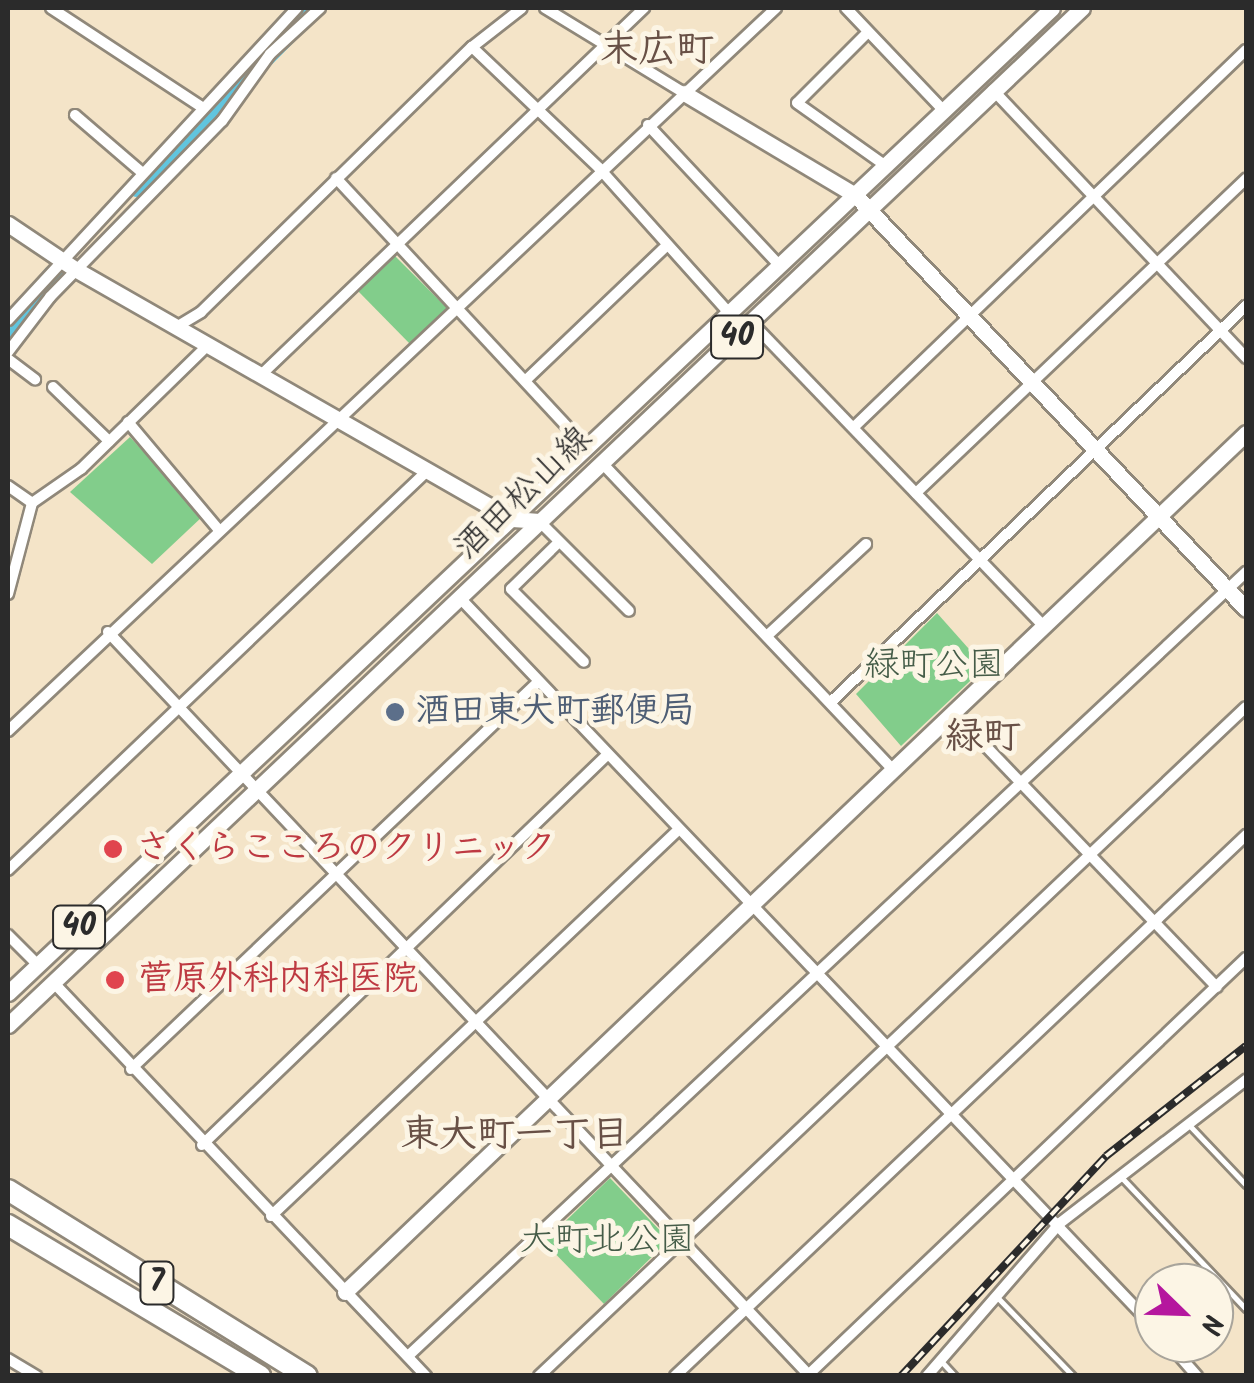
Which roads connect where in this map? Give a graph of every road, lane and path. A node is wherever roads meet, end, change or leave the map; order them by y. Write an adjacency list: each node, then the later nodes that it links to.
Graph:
1 (50, 8): 17 (street)
2 (296, 8): 17 (street)
3 (320, 8): 36 (street)
4 (522, 8): 13 (street)
5 (545, 8): 12 (street)
6 (644, 8): 12 (street)
7 (776, 8): 16 (street)
8 (846, 8): 11 (street)
9 (1052, 8): 18 (main road, 酒田松山線 / 40)
10 (1082, 8): 15 (main road, 酒田松山線 / 40)
11 (868, 32): 18 (street); 22 (street)
12 (606, 45): 16 (street); 19 (street)
13 (472, 47): 19 (street); 25 (street)
14 (1246, 50): 28 (street)
15 (993, 90): 28 (street); 29 (main road, 酒田松山線 / 40)
16 (684, 94): 21 (street); 27 (main road)
17 (200, 106): 24 (street)
18 (943, 110): 22 (main road, 酒田松山線 / 40)
19 (534, 111): 23 (street); 31 (street)
20 (75, 115): 24 (street)
21 (648, 125): 23 (street); 35 (street)
22 (886, 166): 27 (main road, 酒田松山線 / 40)
23 (598, 168): 32 (street); 37 (street)
24 (140, 170): 33 (street)
25 (336, 178): 31 (street); 43 (street)
26 (1246, 179): 34 (street)
27 (855, 195): 29 (main road); 35 (main road, 酒田松山線 / 40)
28 (1092, 195): 34 (street); 40 (street)
29 (871, 210): 40 (main road); 42 (main road, 酒田松山線 / 40)
30 (8, 224): 33 (main road)
31 (398, 240): 37 (street); 48 (street)
32 (665, 247): 39 (street); 50 (street)
33 (61, 256): 36 (main road); 41 (street)
34 (1157, 264): 44 (street); 51 (street)
35 (780, 266): 39 (main road, 酒田松山線 / 40)
36 (75, 269): 43 (main road); 46 (street)
37 (458, 305): 50 (street); 53 (street)
38 (1246, 306): 44 (street)
39 (729, 313): 58 (main road, 酒田松山線 / 40)
40 (969, 316): 51 (main road); 55 (street)
41 (8, 320)
42 (752, 323): 55 (street); 60 (main road, 酒田松山線 / 40)
43 (178, 326): 45 (main road)
44 (1220, 331): 47 (street); 59 (street)
45 (210, 343): 48 (main road); 54 (street)
46 (8, 356): 49 (street)
47 (1246, 358)
48 (263, 373): 53 (main road)
49 (35, 379)
50 (526, 380): 58 (street)
51 (1032, 382): 59 (main road); 63 (street)
52 (52, 387): 57 (street)
53 (339, 416): 61 (main road); 68 (street)
54 (128, 422): 57 (street); 68 (street)
55 (854, 427): 63 (street)
56 (1246, 432): 65 (main road)
57 (109, 441): 64 (street)
58 (586, 447): 66 (main road, 酒田松山線 / 40)
59 (1093, 448): 65 (main road); 71 (street)
60 (601, 462): 67 (main road, 酒田松山線 / 40); 80 (street)
61 (428, 470): 66 (main road); 84 (street)
62 (8, 486): 64 (street)
63 (916, 493): 71 (street)
64 (32, 503): 74 (street)
65 (1160, 516): 73 (main road); 78 (main road)
66 (512, 519): 67 (main road); 90 (main road, 酒田松山線 / 40)
67 (539, 521): 69 (street); 75 (main road, 酒田松山線 / 40)
68 (219, 530): 79 (street)
69 (559, 542): 77 (street); 81 (street)
70 (866, 544): 80 (street)
71 (978, 560): 78 (street); 83 (street)
72 (1246, 572): 73 (street)
73 (1228, 590): 76 (main road); 91 (street)
74 (8, 594)
75 (459, 597): 82 (street); 92 (main road, 酒田松山線 / 40)
76 (1246, 609)
77 (629, 611)
78 (1044, 626): 86 (main road)
79 (108, 632): 84 (street); 87 (street)
80 (770, 633): 83 (street)
81 (584, 662)
82 (537, 683): 88 (street); 97 (street)
83 (832, 700): 89 (street)
84 (175, 707): 90 (street); 96 (street)
85 (1246, 707): 95 (street)
86 (953, 712): 89 (main road); 91 (street)
87 (8, 730)
88 (606, 756): 93 (street); 101 (street)
89 (892, 769): 98 (main road)
90 (241, 776): 92 (street); 103 (main road, 酒田松山線 / 40)
91 (1023, 783): 95 (street); 104 (street)
92 (255, 791): 97 (street); 105 (main road, 酒田松山線 / 40)
93 (676, 832): 98 (street); 108 (street)
94 (1246, 835): 99 (street)
95 (1091, 856): 99 (street); 110 (street)
96 (8, 870)
97 (333, 875): 101 (street); 111 (street)
98 (749, 906): 104 (street); 113 (main road)
99 (1157, 922): 106 (street); 114 (street)
100 (8, 935): 103 (street)
101 (404, 952): 108 (street); 116 (street)
102 (1246, 958): 106 (street)
103 (38, 964): 107 (main road, 酒田松山線 / 40)
104 (819, 978): 110 (street); 117 (street)
105 (54, 982): 109 (main road, 酒田松山線 / 40); 111 (street)
106 (1216, 987): 119 (street)
107 (8, 994)
108 (474, 1022): 113 (street); 122 (street)
109 (8, 1025)
110 (886, 1050): 114 (street); 125 (street)
111 (131, 1069): 116 (street)
112 (1246, 1080): 115 (street)
113 (545, 1098): 117 (street); 126 (main road)
114 (948, 1117): 119 (street); 129 (street)
115 (1186, 1123): 118 (street); 120 (lane)
116 (202, 1145): 122 (street)
117 (612, 1168): 125 (street); 131 (street)
118 (1122, 1178): 123 (street); 130 (lane)
119 (1011, 1182): 123 (street); 135 (street)
120 (1246, 1185)
121 (8, 1190): 137 (highway, 7)
122 (271, 1216): 126 (street)
123 (1060, 1223): 127 (street); 128 (street)
124 (8, 1225): 134 (highway, 7)
125 (682, 1242): 129 (street); 139 (street)
126 (345, 1292): 131 (street)
127 (997, 1296): 133 (street); 143 (lane)
128 (1134, 1305)
129 (746, 1307): 135 (street); 140 (street)
130 (1246, 1308)
131 (408, 1356): 138 (street)
132 (8, 1358): 136 (street)
133 (940, 1360): 141 (street); 142 (lane)
134 (249, 1373)
135 (808, 1375)
136 (36, 1376)
137 (307, 1376)
138 (426, 1376)
139 (539, 1376)
140 (675, 1376)
141 (927, 1376)
142 (955, 1376)
143 (1074, 1376)

